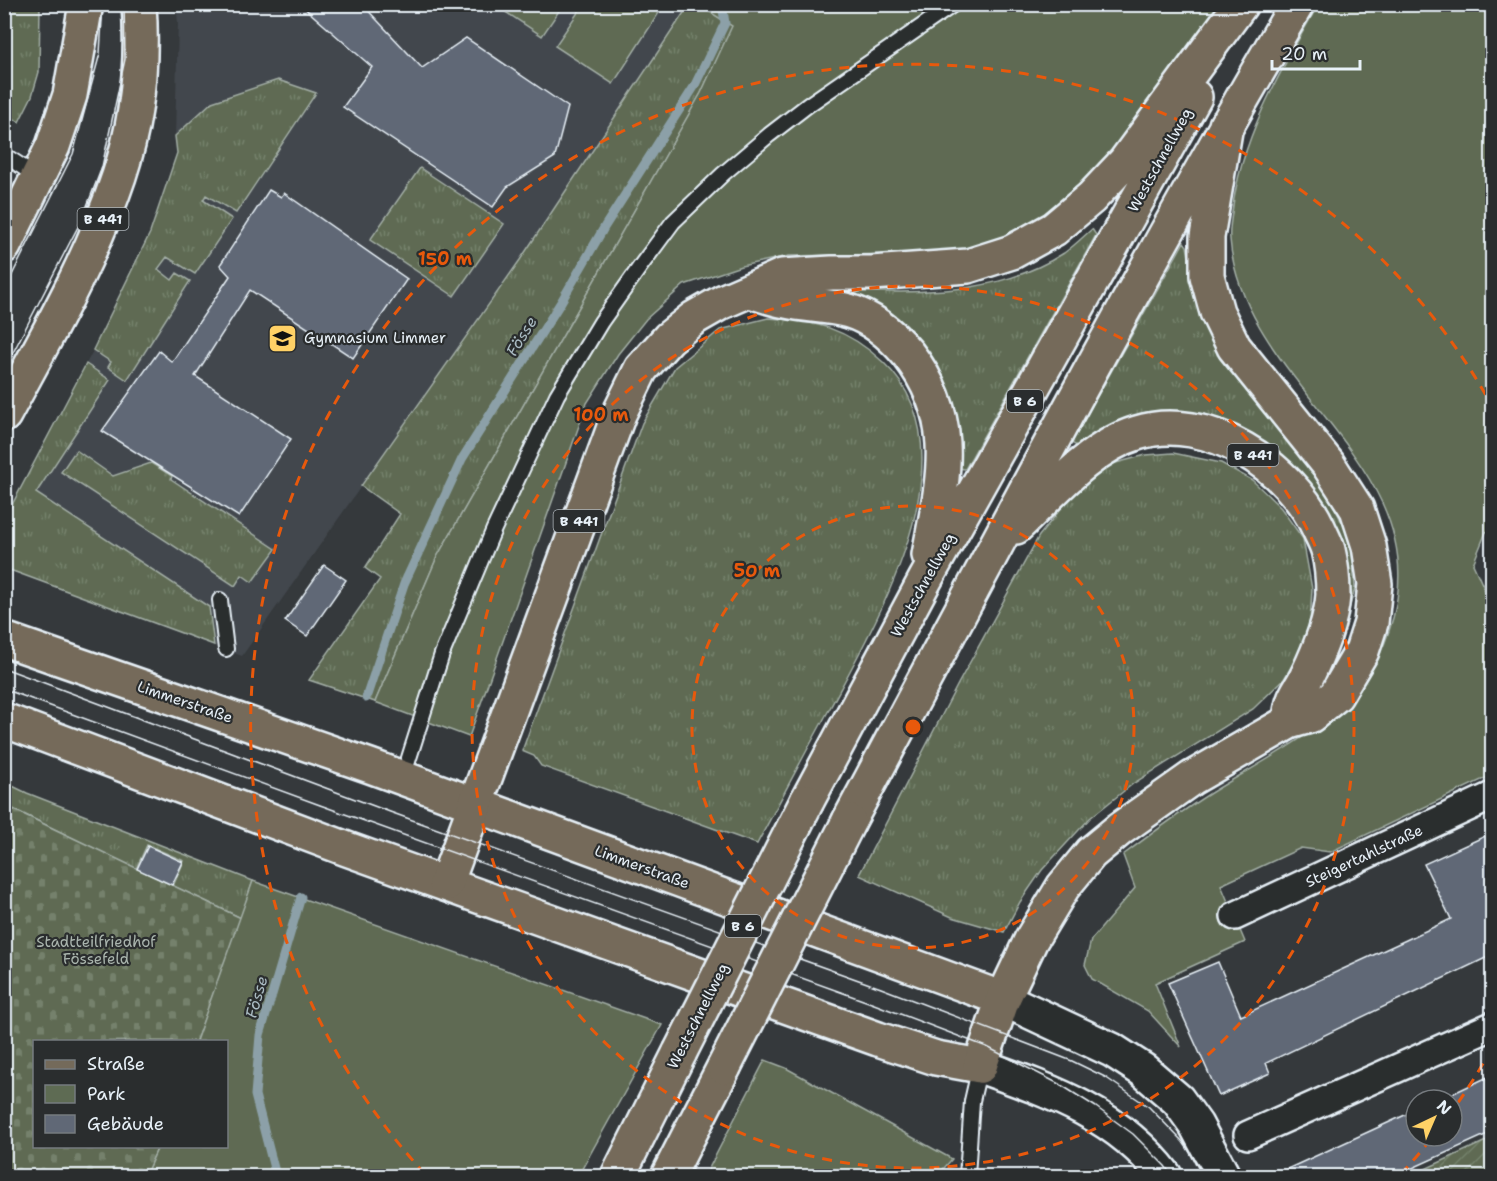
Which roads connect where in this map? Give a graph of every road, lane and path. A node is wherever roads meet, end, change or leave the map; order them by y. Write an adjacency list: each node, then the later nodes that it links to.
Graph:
1 (86, 4): 9 (main road)
2 (139, 4): 12 (main road, B 441)
3 (954, 4): 20 (lane)
4 (1241, 4): 11 (main road)
5 (1249, 4): 14 (main road, Westschnellweg / B 6)
6 (1297, 4): 7 (main road)
7 (1226, 125): 13 (main road); 19 (main road)
8 (4, 155): 9 (lane)
9 (38, 177): 10 (main road)
10 (4, 246)
11 (751, 291): 14 (main road); 22 (main road, B 441)
12 (4, 415)
13 (995, 546): 19 (main road, B 441); 30 (main road, bridge)
14 (925, 580): 29 (main road, Westschnellweg / B 6, bridge)
15 (220, 600): 17 (lane)
16 (4, 639): 20 (main road, Limmerstraße)
17 (225, 649)
18 (4, 720): 23 (main road)
19 (1289, 722): 25 (main road)
20 (403, 777): 22 (main road, Limmerstraße)
21 (1492, 796): 24 (street, Steigertahlstraße)
22 (475, 804): 23 (main road, B 441); 25 (main road, Limmerstraße)
23 (446, 884): 27 (main road)
24 (1235, 916)
25 (1003, 999): 27 (main road); 33 (street, Limmerstraße)
26 (1492, 1026): 28 (street)
27 (980, 1066): 31 (lane); 32 (street)
28 (1248, 1136)
29 (618, 1176)
30 (668, 1176)
31 (967, 1176)
32 (1165, 1176)
33 (1223, 1176)

